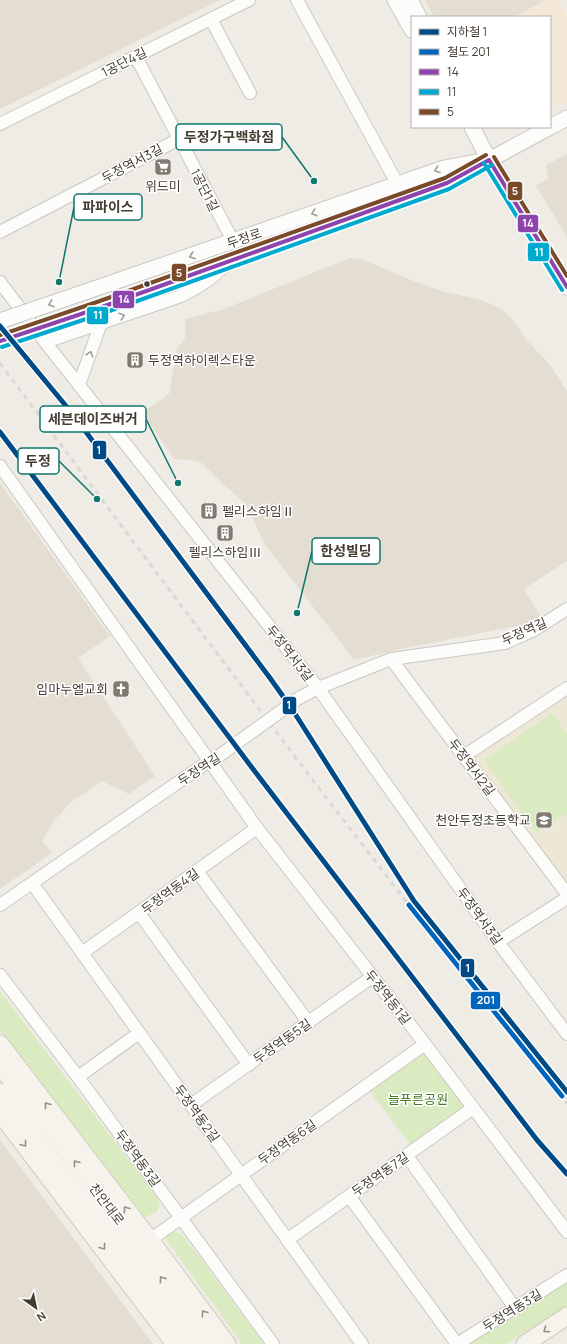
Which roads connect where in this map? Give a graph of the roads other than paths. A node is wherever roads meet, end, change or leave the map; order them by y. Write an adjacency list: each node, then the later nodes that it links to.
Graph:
1 (249, 0): 6 (street, 1공단4길)
2 (297, 0): 17 (street)
3 (395, 0): 7 (street)
4 (410, 0): 5 (street)
5 (418, 16)
6 (211, 19): 8 (street, 1공단4길); 9 (street)
7 (411, 28)
8 (136, 56): 11 (street, 1공단4길); 15 (street, 1공단1길)
9 (250, 93)
10 (567, 118): 12 (street, 두정로)
11 (0, 124)
12 (551, 126)
13 (473, 128): 16 (street)
14 (548, 128): 16 (street, 두정로)
15 (179, 138): 18 (street, 두정역서3길); 19 (street, 1공단1길)
16 (489, 160): 17 (street, 두정로, one-way to 17); 20 (street, 두정로); 22 (street)
17 (398, 185): 19 (street, 두정로, one-way to 19)
18 (0, 232)
19 (233, 242): 23 (street, 두정로, one-way to 23, bridge)
20 (230, 260): 24 (street, one-way to 20); 25 (street, 두정로, bridge)
21 (0, 282): 26 (street, 두정역서3길)
22 (567, 287)
23 (0, 321)
24 (100, 324): 26 (street); 27 (street, one-way to 24)
25 (0, 341)
26 (45, 342): 27 (street, 두정역서3길)
27 (79, 385): 31 (street, 두정역서3길)
28 (0, 466): 34 (street, 두정역동1길)
29 (567, 609): 30 (street, 두정역길)
30 (391, 659): 31 (street, 두정역길); 33 (street, 두정역서2길)
31 (318, 688): 34 (street, 두정역길, bridge); 42 (street, 두정역서3길)
32 (567, 688): 33 (street)
33 (464, 756): 38 (street, 두정역서2길)
34 (214, 759): 35 (street, 두정역동1길); 37 (street, 두정역길)
35 (257, 828): 36 (street, 두정역동4길); 45 (street, 두정역동1길)
36 (197, 871): 41 (street, 두정역동4길); 46 (street)
37 (32, 883): 40 (street, 두정역길); 43 (street, 두정역동2길)
38 (567, 894)
39 (567, 898): 42 (street)
40 (0, 905)
41 (139, 913): 43 (street, 두정역동4길); 51 (street)
42 (498, 942): 48 (street, 두정역서3길)
43 (82, 953): 47 (street, 두정역동2길)
44 (0, 975): 53 (street, 두정역동3길)
45 (372, 977): 46 (street, 두정역동5길); 50 (street, 두정역동1길)
46 (309, 1022): 51 (street, 두정역동5길)
47 (139, 1033): 53 (street); 55 (street, 두정역동2길)
48 (567, 1034)
49 (0, 1044): 63 (main road, one-way to 49)
50 (425, 1044): 56 (street, 두정역동1길); 59 (street, 두정역동6길)
51 (248, 1065): 55 (street, 두정역동5길)
52 (0, 1066): 70 (main road, 천안대로, one-way to 52)
53 (78, 1076): 61 (street, 두정역동3길)
54 (0, 1092): 69 (main road, 천안대로)
55 (191, 1105): 59 (street, 두정역동2길)
56 (474, 1108): 58 (street, 두정역동7길); 62 (street, 두정역동1길)
57 (0, 1113): 68 (main road, one-way to 68)
58 (407, 1156): 60 (street, 두정역동7길); 66 (street)
59 (241, 1175): 61 (street, 두정역동6길); 64 (street, 두정역동2길)
60 (349, 1196): 64 (street, 두정역동7길); 74 (street)
61 (181, 1218): 63 (street, 두정역동6길); 72 (street, 두정역동3길)
62 (567, 1232)
63 (150, 1240): 71 (main road, one-way to 63)
64 (287, 1240): 73 (street, 두정역동2길)
65 (567, 1275): 66 (street, 두정역동3길)
66 (515, 1308): 74 (street, 두정역동3길)
67 (567, 1316): 75 (main road, one-way to 75)
68 (175, 1344)
69 (193, 1344)
70 (210, 1344)
71 (227, 1344)
72 (273, 1344)
73 (362, 1344)
74 (457, 1344)
75 (525, 1344)

